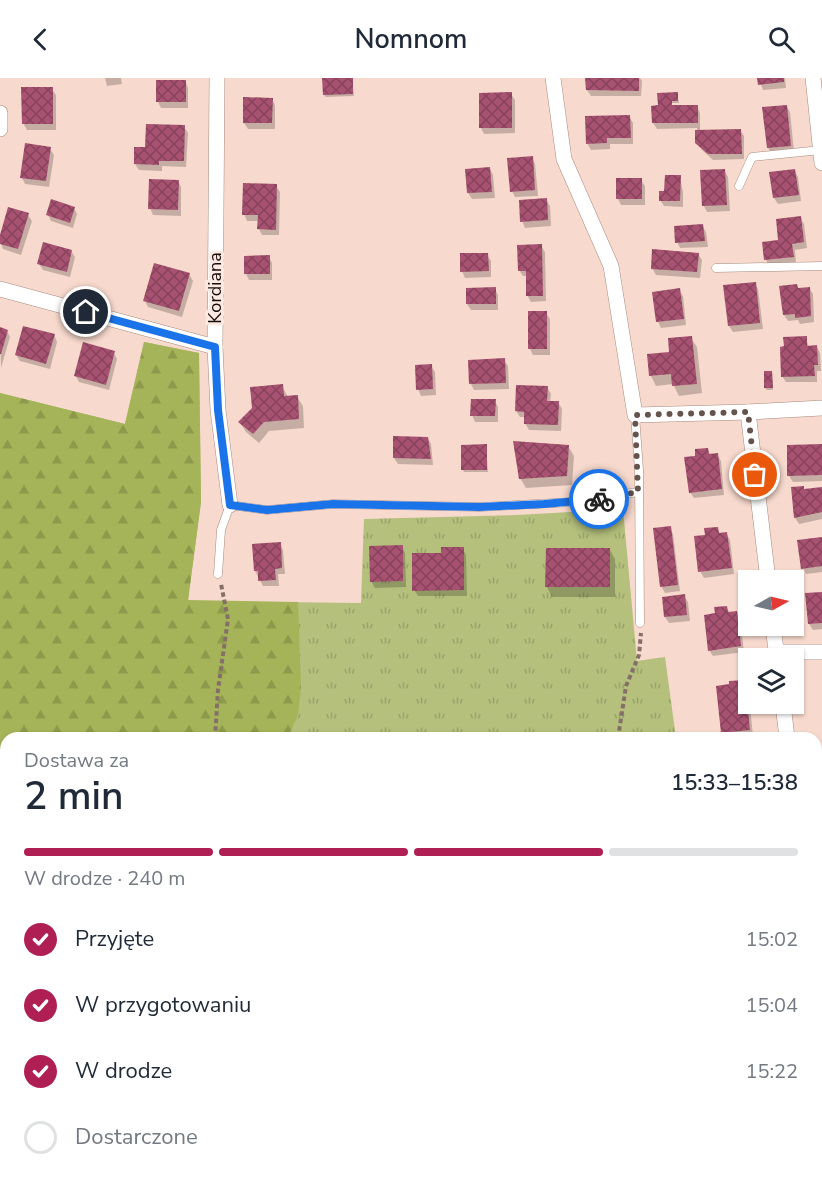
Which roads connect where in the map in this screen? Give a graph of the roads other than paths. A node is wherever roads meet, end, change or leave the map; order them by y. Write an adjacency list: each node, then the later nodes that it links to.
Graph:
1 (217, 78): 11 (street, Kordiana)
2 (553, 78): 14 (street)
3 (813, 78): 6 (street)
4 (0, 113): 5 (street)
5 (0, 129)
6 (821, 156): 7 (lane)
7 (739, 186)
8 (822, 266): 9 (lane)
9 (716, 268)
10 (0, 289): 11 (street, Kordiana)
11 (215, 347): 16 (street)
12 (822, 408): 13 (street)
13 (748, 412): 14 (street); 17 (street)
14 (635, 415): 15 (lane)
15 (638, 492): 16 (lane); 19 (lane)
16 (230, 505): 18 (lane)
17 (767, 570)
18 (218, 574)
19 (640, 623)
20 (822, 652): 21 (street)
21 (804, 653)
22 (784, 714): 23 (street)
23 (786, 732)

